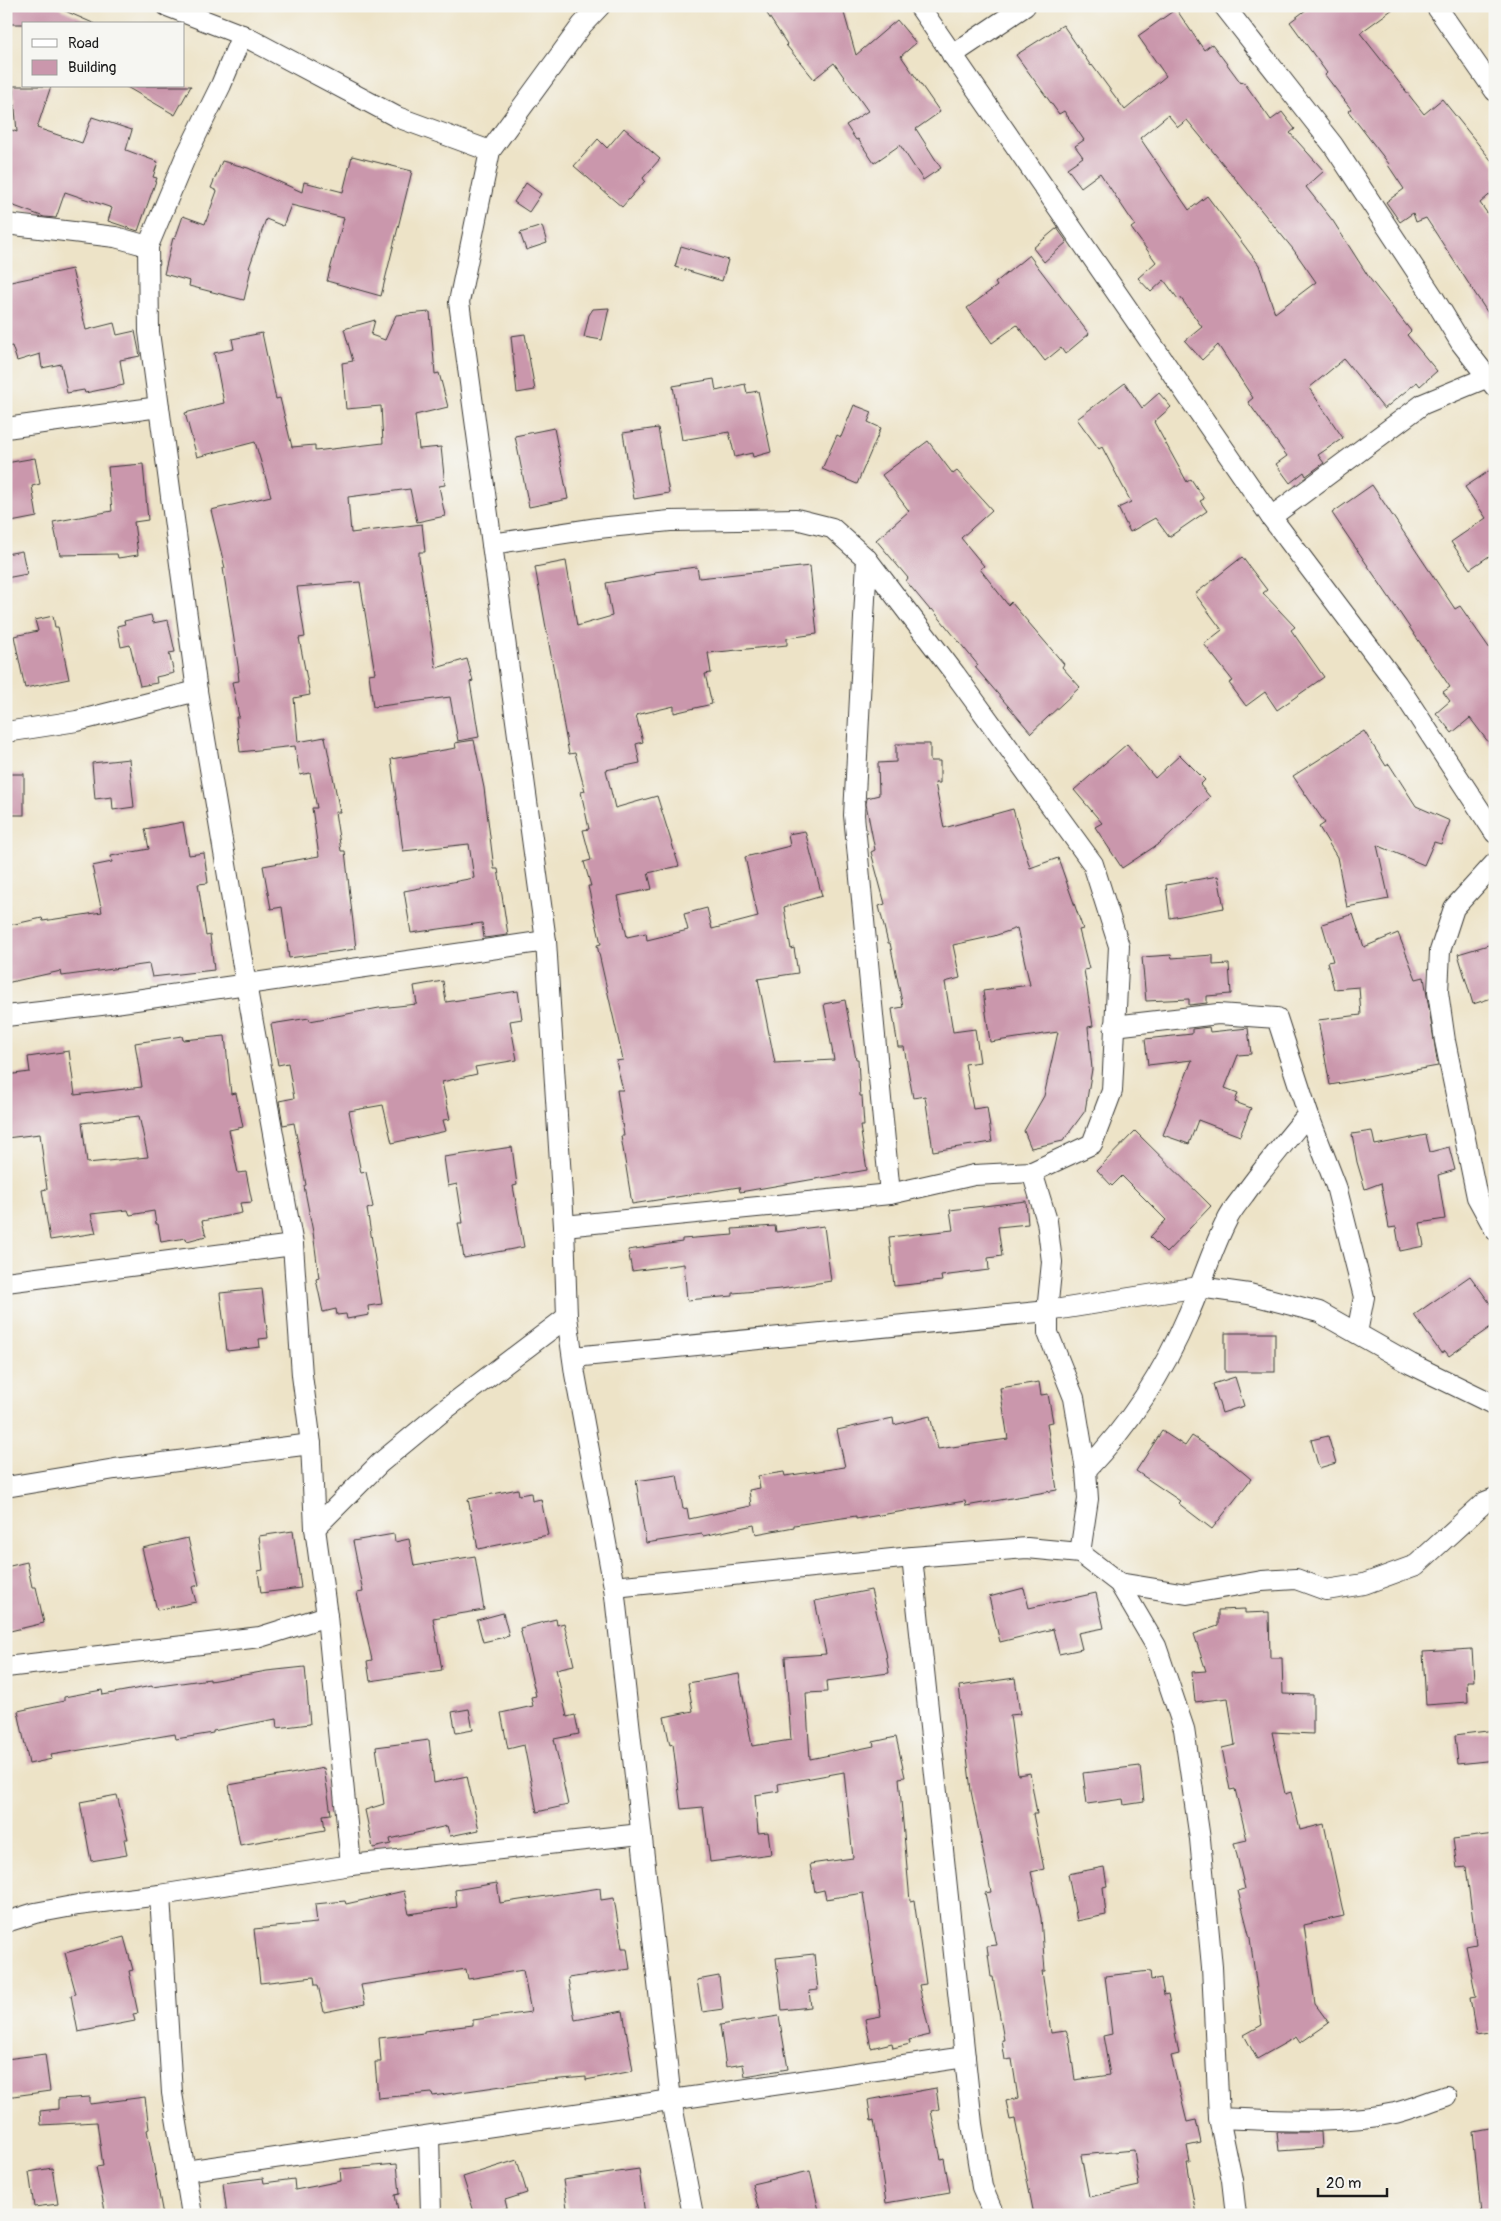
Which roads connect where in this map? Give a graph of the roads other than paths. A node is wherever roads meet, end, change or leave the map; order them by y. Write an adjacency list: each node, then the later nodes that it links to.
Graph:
1 (167, 6): 7 (street)
2 (600, 6): 10 (street)
3 (919, 6): 8 (street)
4 (1025, 6): 8 (street)
5 (1224, 6): 13 (street)
6 (1436, 6): 9 (street)
7 (242, 35): 10 (street); 12 (street)
8 (952, 55): 16 (street)
9 (1495, 91)
10 (490, 151): 17 (street)
11 (6, 224): 12 (street)
12 (148, 246): 14 (street)
13 (1491, 382): 16 (street)
14 (160, 408): 15 (street); 19 (street)
15 (6, 428)
16 (1271, 517): 21 (street)
17 (492, 544): 18 (street); 23 (street)
18 (867, 559): 26 (street); 29 (street)
19 (197, 690): 20 (street); 24 (street)
20 (6, 732)
21 (1495, 833)
22 (1495, 863): 31 (street)
23 (546, 941): 24 (street); 30 (street)
24 (246, 984): 25 (street); 32 (street)
25 (6, 1016)
26 (1114, 1026): 27 (street); 28 (street)
27 (1308, 1114): 34 (street); 37 (street)
28 (1032, 1172): 29 (street); 35 (street)
29 (890, 1194): 30 (street)
30 (564, 1226): 36 (street)
31 (1495, 1230)
32 (294, 1245): 33 (street); 40 (street)
33 (6, 1282)
34 (1199, 1287): 35 (street); 37 (street); 41 (street)
35 (1048, 1312): 38 (street); 41 (street)
36 (567, 1317): 38 (street); 44 (street)
37 (1357, 1333): 39 (street)
38 (572, 1357): 48 (street)
39 (1495, 1405)
40 (311, 1444): 42 (street); 44 (street)
41 (1086, 1470): 45 (street)
42 (6, 1487)
43 (1495, 1498): 47 (street)
44 (315, 1528): 49 (street)
45 (1080, 1553): 46 (street); 47 (street)
46 (912, 1557): 48 (street); 55 (street)
47 (1119, 1583): 58 (street)
48 (614, 1587): 51 (street)
49 (327, 1616): 50 (street); 52 (street)
50 (6, 1667)
51 (641, 1834): 52 (street); 57 (street)
52 (351, 1865): 53 (street)
53 (160, 1895): 54 (street); 60 (street)
54 (6, 1922)
55 (966, 2057): 57 (street); 64 (street)
56 (1446, 2096): 58 (street)
57 (672, 2100): 59 (street); 63 (street)
58 (1219, 2118): 65 (street)
59 (429, 2136): 60 (street); 62 (street)
60 (185, 2171): 61 (street)
61 (192, 2215)
62 (430, 2215)
63 (693, 2215)
64 (994, 2215)
65 (1236, 2215)

